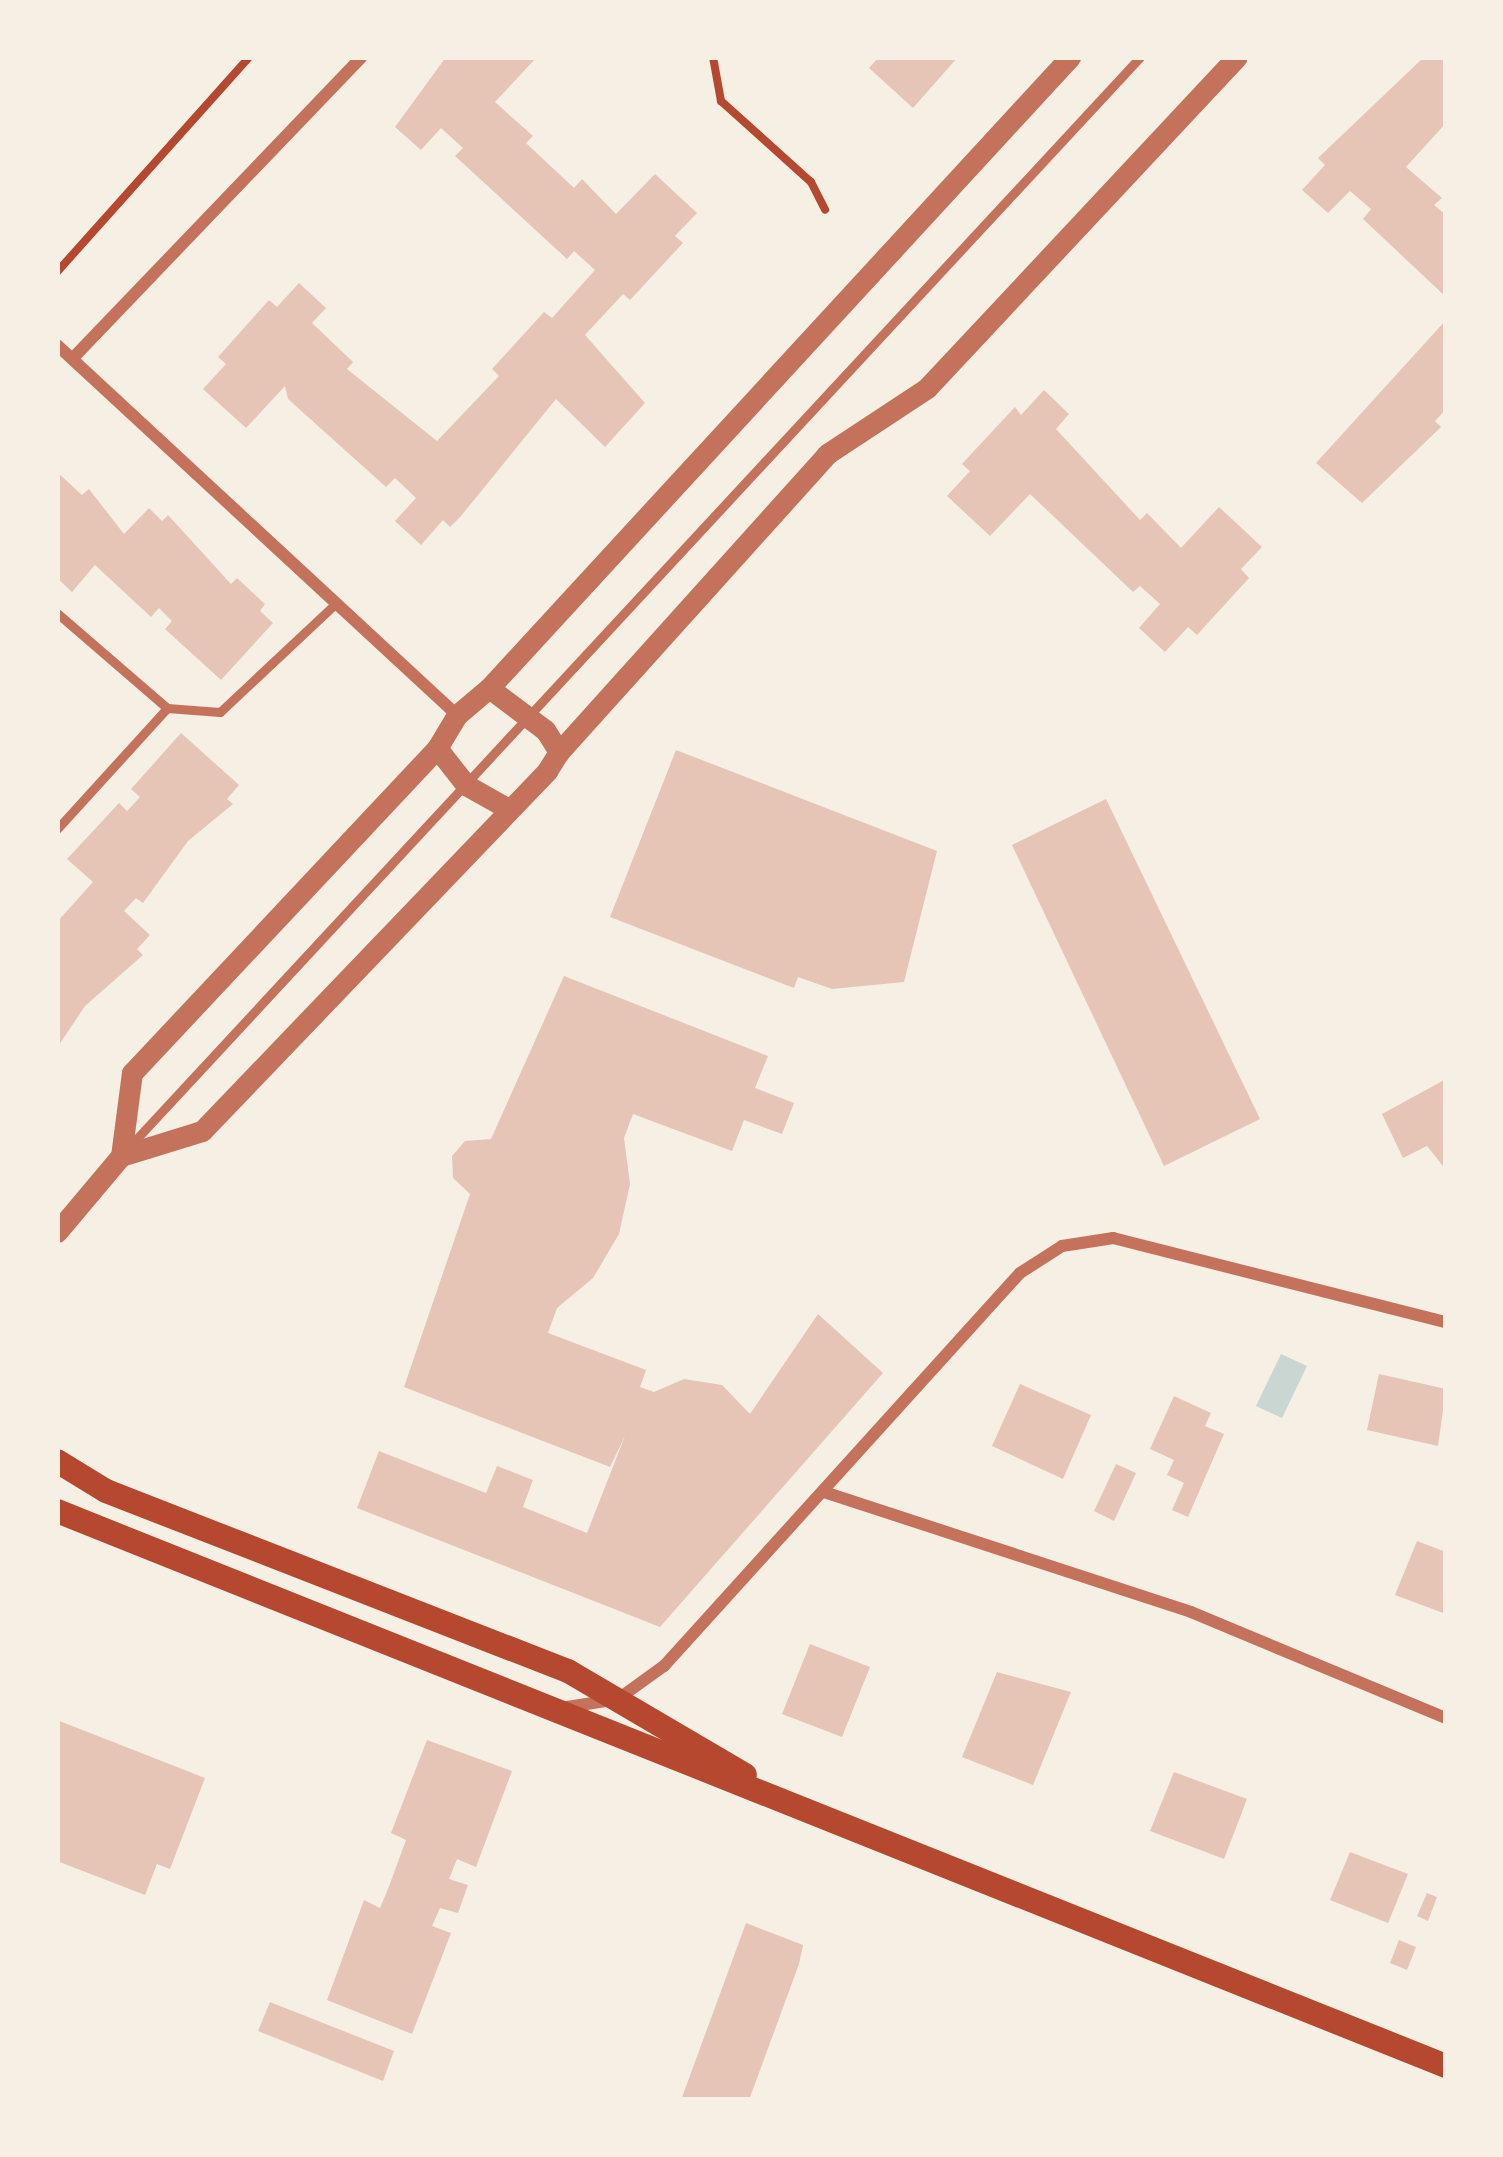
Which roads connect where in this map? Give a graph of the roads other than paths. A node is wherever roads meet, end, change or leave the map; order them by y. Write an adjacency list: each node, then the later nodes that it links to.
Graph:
1 (362, 57): 6 (street)
2 (1070, 57): 9 (street)
3 (1140, 57): 11 (lane)
4 (1237, 57): 14 (street)
5 (57, 345): 6 (street)
6 (73, 358): 7 (street)
7 (336, 603): 10 (lane); 12 (street)
8 (57, 614): 10 (lane)
9 (489, 688): 11 (street); 12 (street)
10 (167, 709): 17 (lane)
11 (530, 712): 14 (street); 15 (lane)
12 (457, 715): 13 (street)
13 (436, 748): 15 (street); 18 (street)
14 (559, 752): 16 (street)
15 (466, 785): 16 (street); 18 (lane)
16 (505, 807): 18 (street)
17 (57, 830)
18 (121, 1156): 19 (street)
19 (57, 1232)
20 (1446, 1322): 22 (street)
21 (57, 1461): 25 (main road)
22 (824, 1492): 25 (street); 26 (street)
23 (57, 1511): 24 (main road)
24 (489, 1689): 25 (street); 27 (main road)
25 (618, 1699): 27 (main road)
26 (1446, 1718)
27 (804, 1809): 28 (main road)
28 (1446, 2066)

